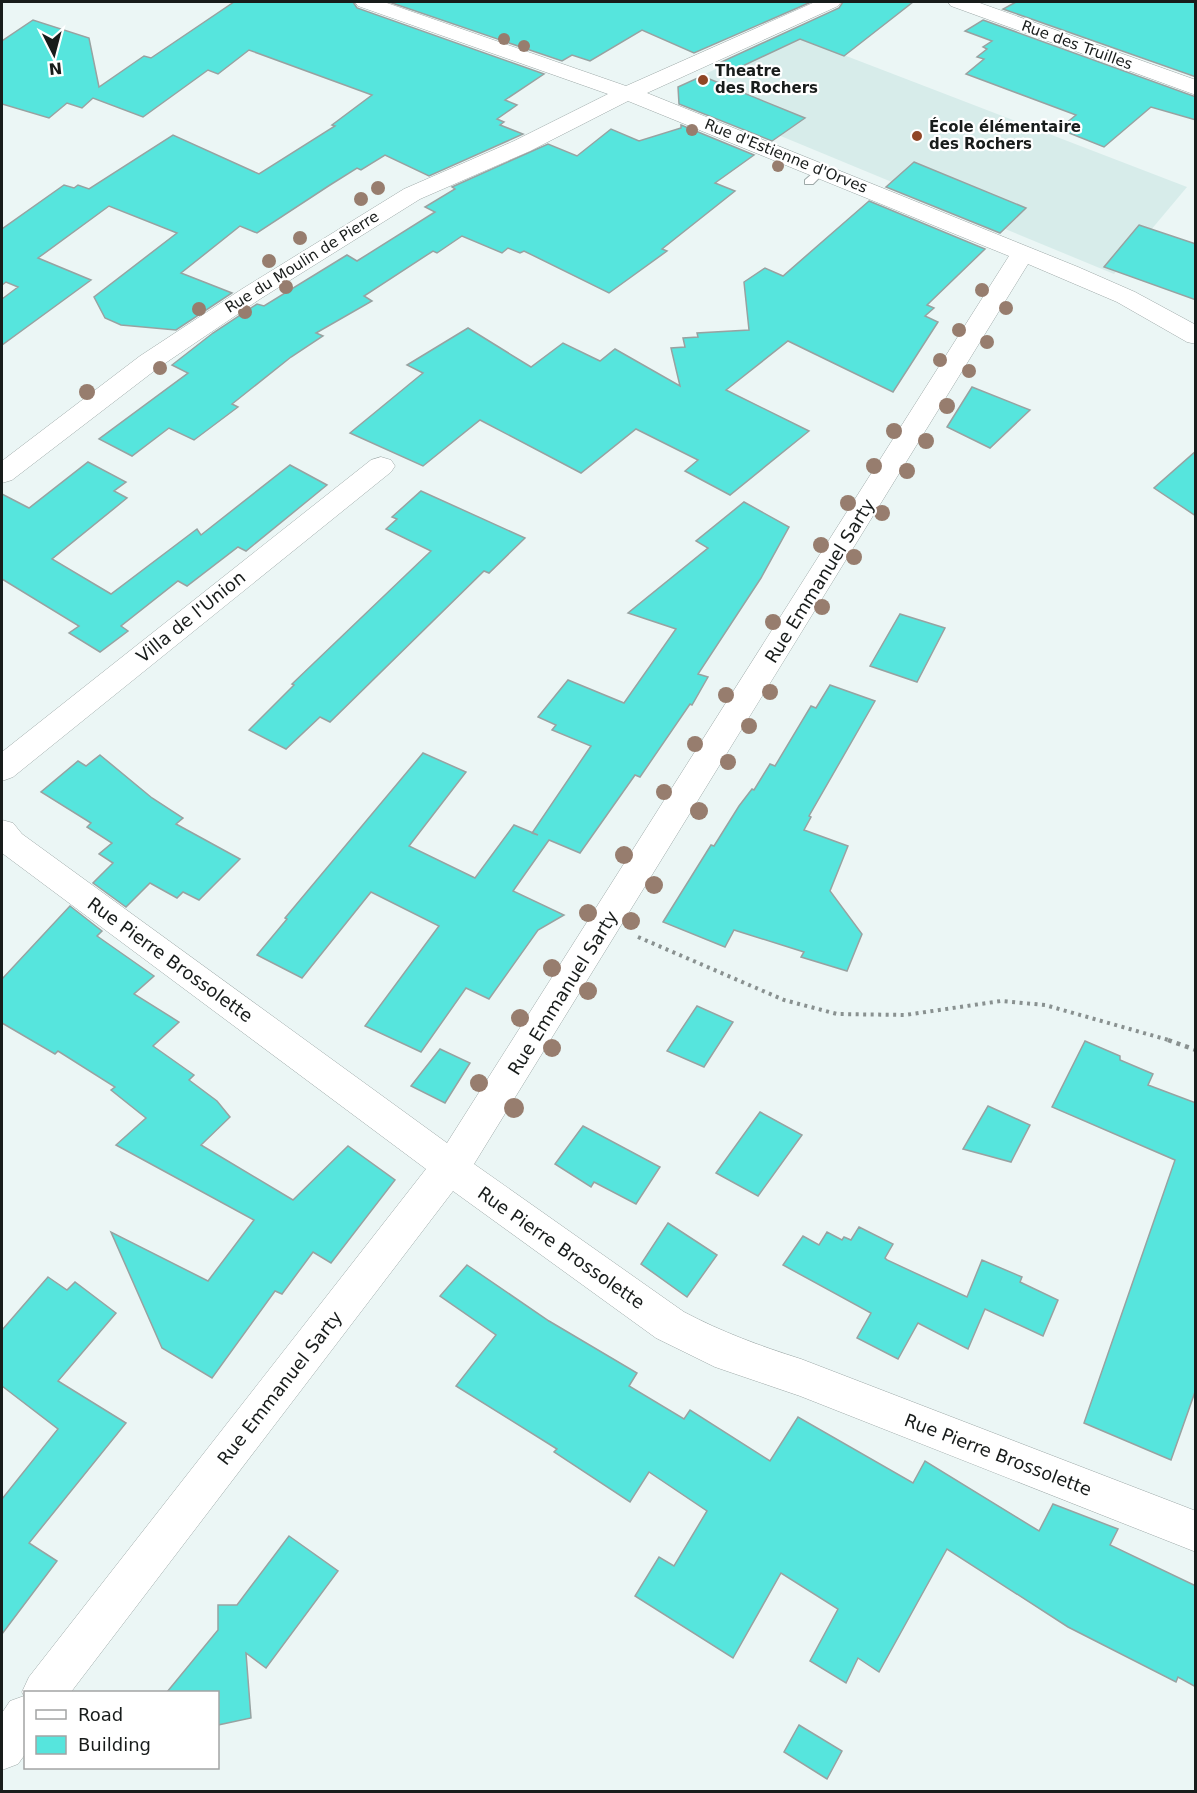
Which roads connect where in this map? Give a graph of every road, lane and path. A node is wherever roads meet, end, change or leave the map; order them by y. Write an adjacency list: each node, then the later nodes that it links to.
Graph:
1 (365, 2): 5 (street, Rue d'Estienne d'Orves)
2 (831, 2): 5 (street, Rue du Moulin de Pierre)
3 (958, 2): 4 (street, Rue des Truilles)
4 (1196, 88)
5 (628, 93): 6 (street, Rue d'Estienne d'Orves); 9 (street, Rue du Moulin de Pierre)
6 (1023, 253): 7 (street, Rue d'Estienne d'Orves); 14 (street, Rue Emmanuel Sarty)
7 (1196, 336)
8 (381, 466): 10 (street, Villa de l'Union)
9 (2, 474)
10 (2, 769)
11 (2, 832): 14 (street, Rue Pierre Brossolette)
12 (638, 937): 13 (path)
13 (1196, 1050)
14 (451, 1167): 15 (street, Rue Pierre Brossolette); 16 (street, Rue Emmanuel Sarty)
15 (1196, 1532)
16 (45, 1691)
17 (24, 1720): 18 (street)
18 (2, 1748)

